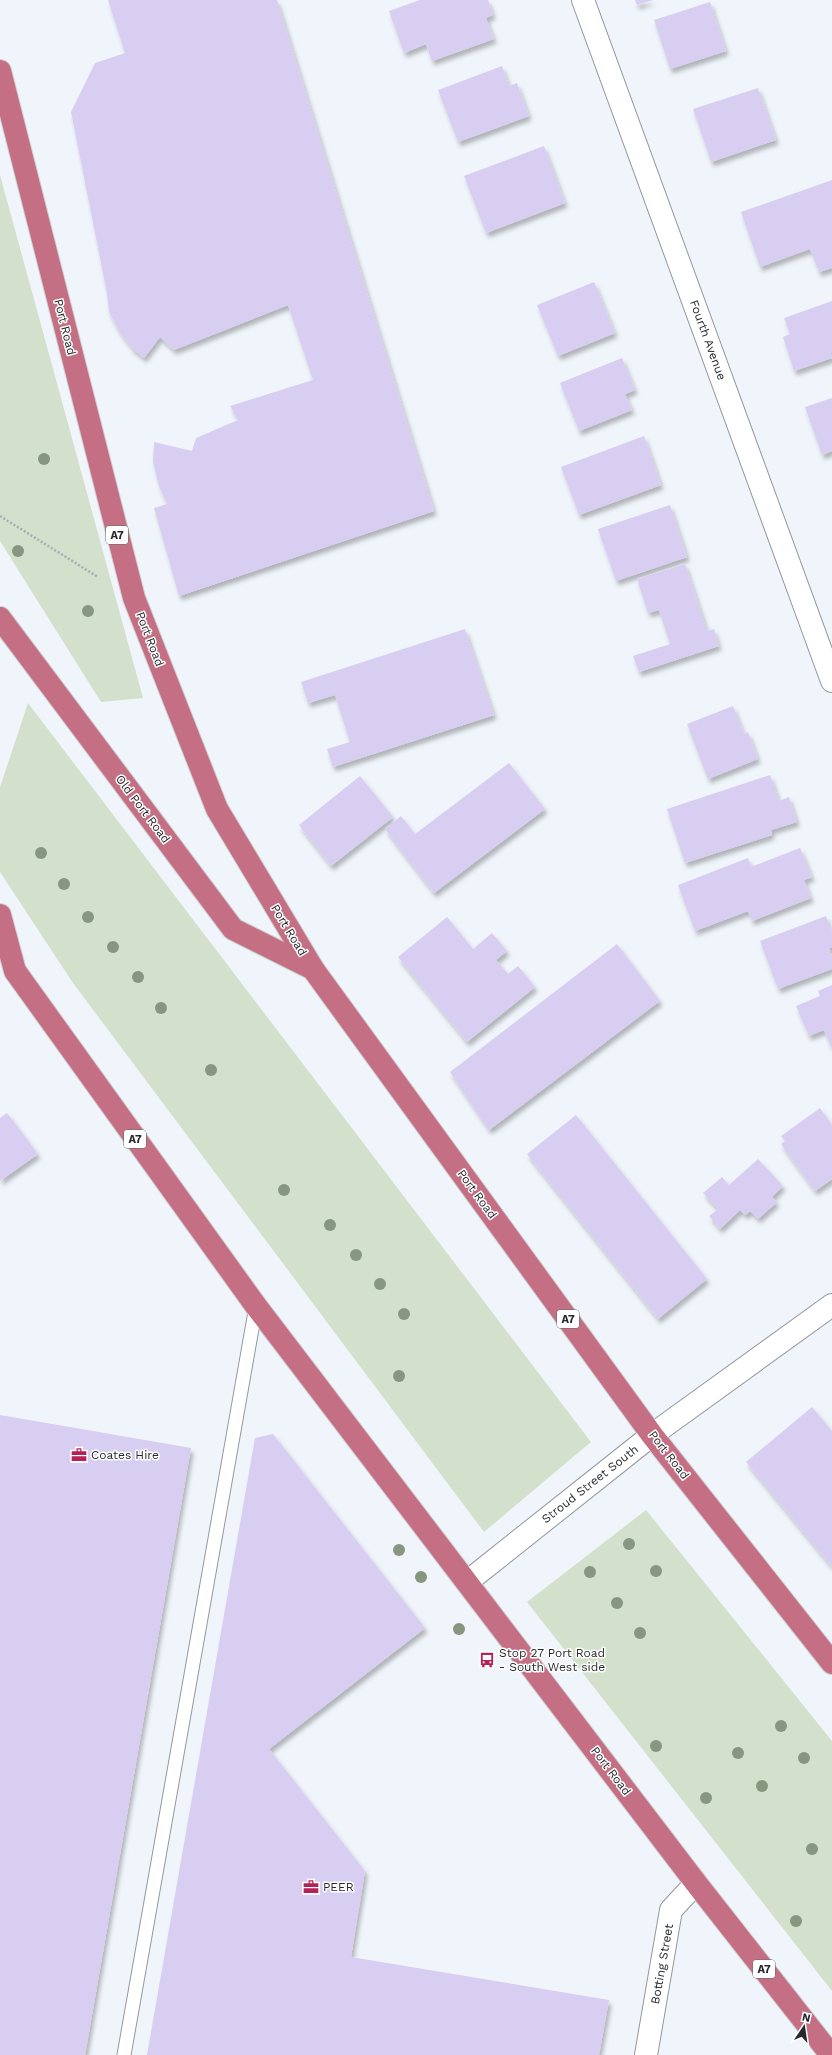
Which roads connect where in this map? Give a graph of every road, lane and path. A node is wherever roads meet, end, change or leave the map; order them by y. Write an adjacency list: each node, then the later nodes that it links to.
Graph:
1 (583, 0): 6 (street, Fourth Avenue)
2 (0, 71): 4 (highway, Port Road / A7)
3 (0, 516): 4 (path)
4 (134, 598): 8 (highway, Port Road / A7)
5 (0, 618): 8 (highway, Old Port Road)
6 (832, 681)
7 (0, 915): 10 (highway, Port Road / A7)
8 (313, 969): 11 (highway, Port Road / A7)
9 (832, 1305): 11 (street, Stroud Street South)
10 (256, 1306): 12 (highway, Port Road / A7); 15 (lane)
11 (652, 1435): 12 (street, Stroud Street South); 13 (highway, Port Road / A7)
12 (466, 1582): 14 (highway, Port Road / A7)
13 (832, 1663)
14 (696, 1883): 16 (street, Botting Street); 17 (highway, Port Road / A7)
15 (124, 2055)
16 (646, 2055)
17 (831, 2055)

